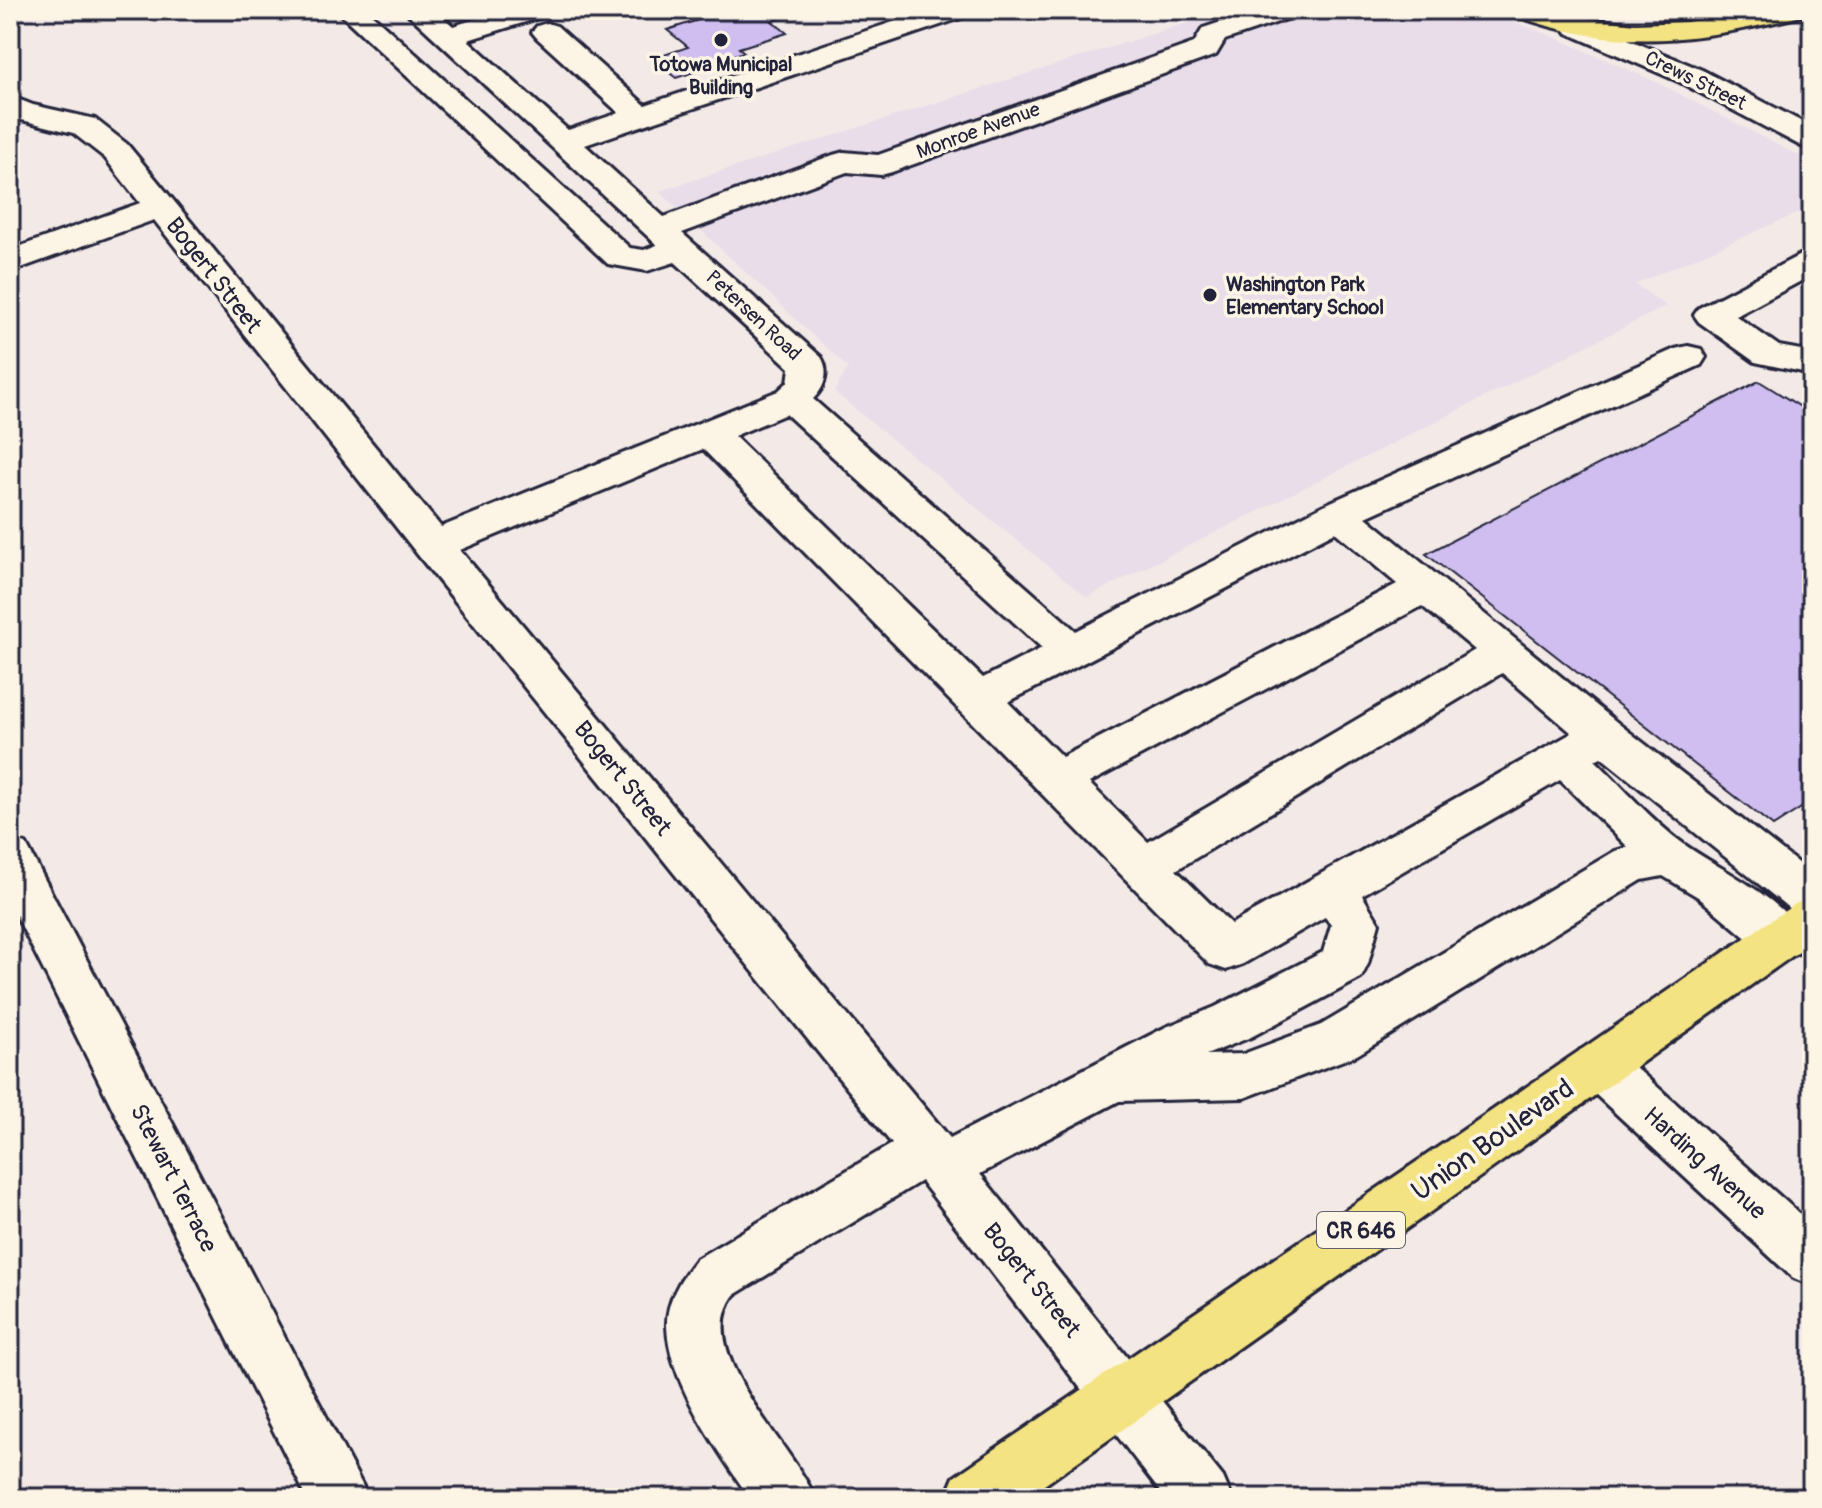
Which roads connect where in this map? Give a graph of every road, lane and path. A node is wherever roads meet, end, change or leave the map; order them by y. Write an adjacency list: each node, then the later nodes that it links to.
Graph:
1 (350, 10): 13 (street, Monroe Avenue)
2 (418, 10): 9 (street, Petersen Road)
3 (957, 10): 12 (street)
4 (1286, 10): 17 (street, Monroe Avenue)
5 (1527, 10): 8 (main road)
6 (1791, 10): 8 (main road)
7 (541, 21): 9 (street); 12 (street)
8 (1577, 27): 14 (street, Crews Street)
9 (447, 37): 10 (street, Petersen Road)
10 (524, 105): 13 (street); 15 (street, Petersen Road)
11 (11, 106): 16 (street, Bogert Street)
12 (640, 116): 15 (street)
13 (474, 123): 17 (street, Monroe Avenue)
14 (1812, 139)
15 (564, 142): 17 (street, Petersen Road)
16 (159, 207): 18 (street); 25 (street, Bogert Street)
17 (671, 238): 22 (street, Petersen Road)
18 (10, 262)
19 (1812, 262): 21 (street)
20 (1688, 357): 24 (street)
21 (1812, 363)
22 (791, 399): 23 (street, Petersen Road); 27 (street)
23 (709, 433): 25 (street, Petersen Road); 29 (street)
24 (1338, 514): 26 (street); 27 (street)
25 (432, 546): 42 (street, Bogert Street)
26 (1425, 587): 28 (street); 32 (street)
27 (1072, 651): 29 (street)
28 (1505, 652): 30 (street); 35 (street)
29 (978, 699): 32 (street)
30 (1604, 735): 31 (street); 37 (street)
31 (1565, 758): 34 (street); 36 (street)
32 (1058, 779): 35 (street)
33 (10, 857): 38 (street, Stewart Terrace)
34 (1668, 857): 39 (street); 41 (street)
35 (1143, 867): 36 (street)
36 (1333, 891): 41 (street)
37 (1812, 900)
38 (22, 909): 45 (street, Stewart Terrace)
39 (1797, 928): 40 (main road, Union Boulevard / CR 646)
40 (1598, 1065): 43 (street, Harding Avenue); 44 (main road, Union Boulevard / CR 646)
41 (1113, 1079): 42 (street)
42 (934, 1159): 44 (street, Bogert Street); 46 (street)
43 (1812, 1260)
44 (1123, 1395): 47 (main road, Union Boulevard / CR 646); 48 (street, Bogert Street)
45 (339, 1498)
46 (785, 1498)
47 (975, 1498)
48 (1202, 1498)

